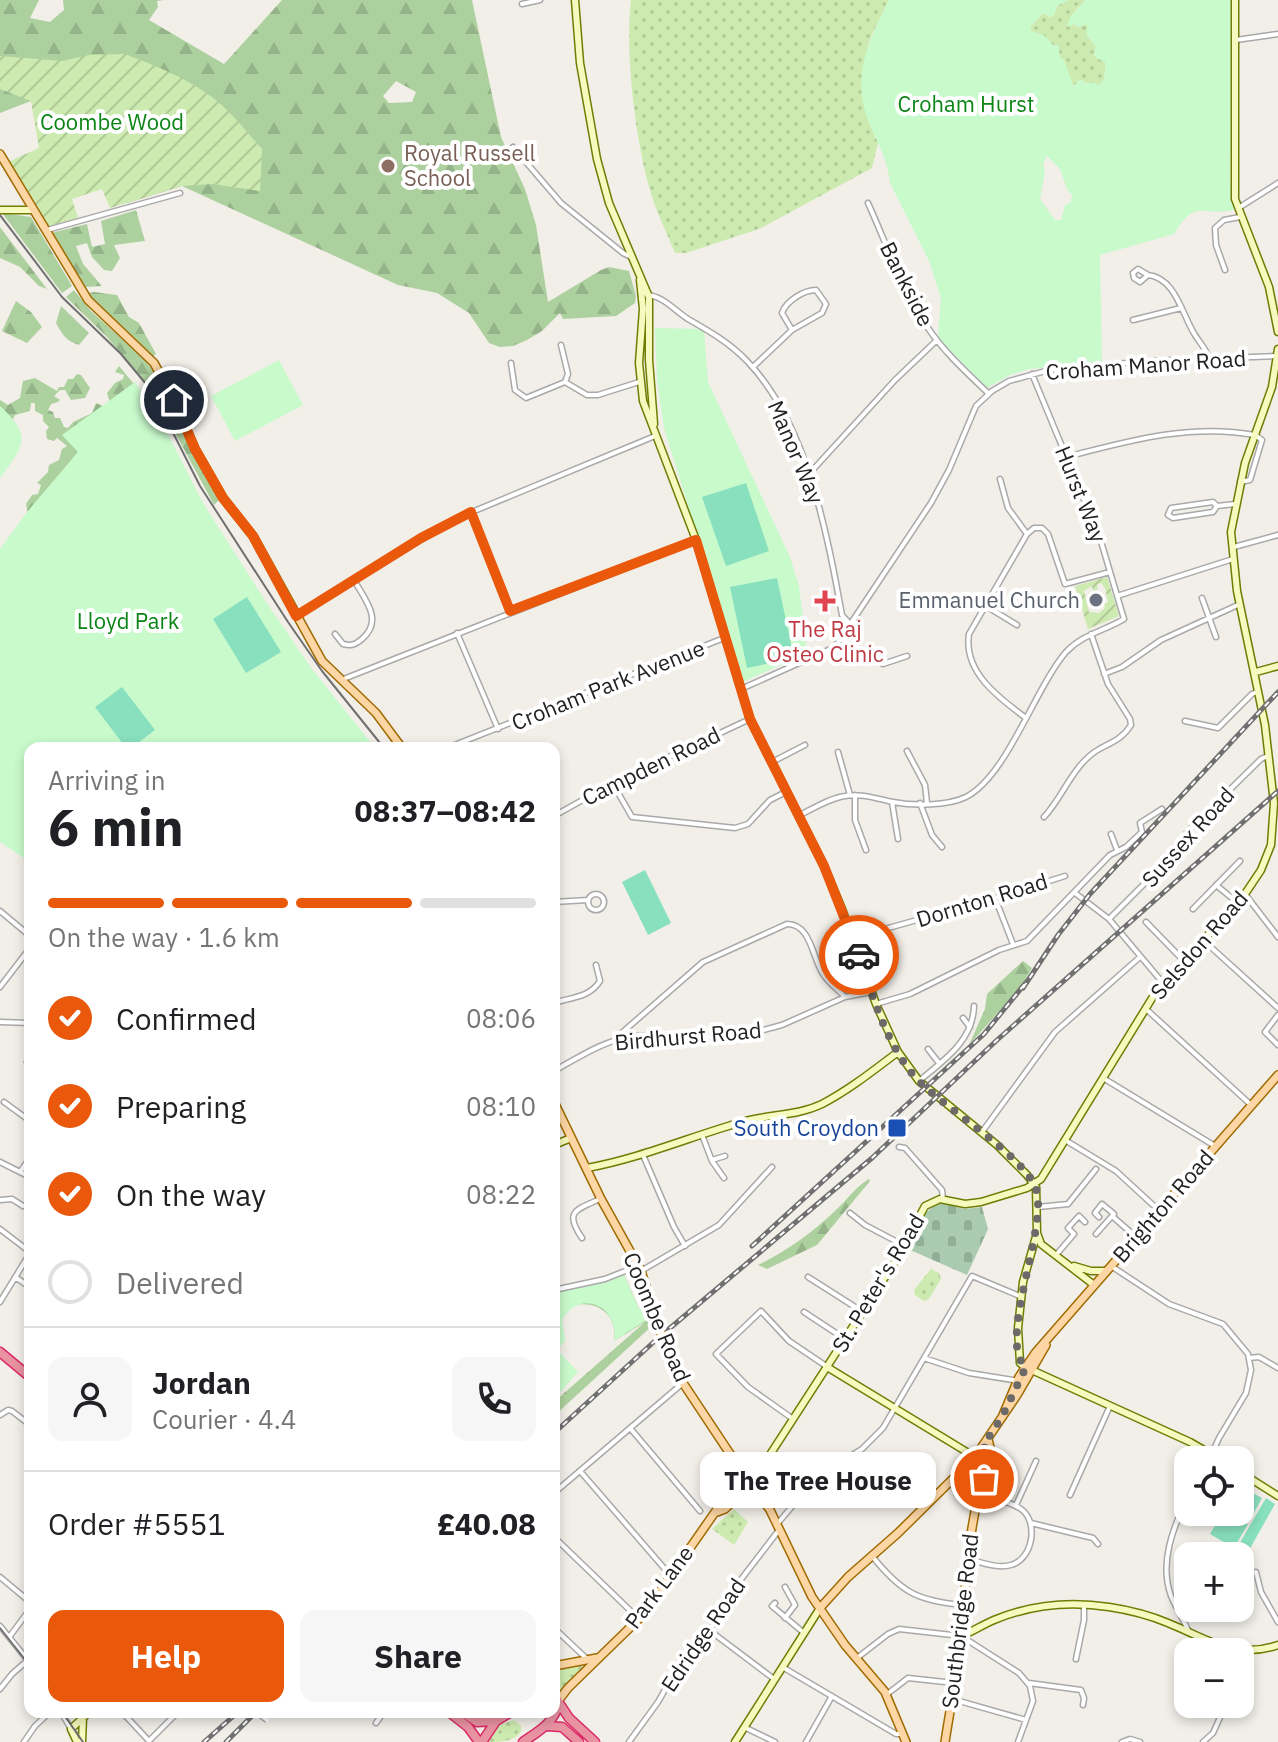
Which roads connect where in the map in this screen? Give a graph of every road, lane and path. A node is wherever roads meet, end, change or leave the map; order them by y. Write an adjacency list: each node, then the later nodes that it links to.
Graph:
1 (540, 0): 4 (street)
2 (575, 0): 17 (main road)
3 (1235, 0): 6 (main road)
4 (522, 4)
5 (1278, 34): 6 (street)
6 (1236, 40): 12 (main road)
7 (513, 147): 17 (street)
8 (0, 154): 14 (main road)
9 (1278, 183): 12 (street)
10 (180, 193): 16 (street)
11 (868, 203): 25 (street, Bankside)
12 (1237, 208): 15 (main road)
13 (0, 210): 14 (main road)
14 (33, 210): 16 (main road)
15 (1240, 217): 18 (street); 24 (main road)
16 (44, 231): 59 (main road)
17 (631, 257): 20 (main road)
18 (1225, 270)
19 (1148, 275): 21 (street)
20 (645, 295): 31 (street, Manor Way); 34 (main road); 36 (main road)
21 (1181, 308): 22 (street); 29 (street)
22 (1133, 320)
23 (792, 330): 23 (street); 31 (street)
24 (1278, 332)
25 (937, 340): 35 (street, Bankside); 40 (street)
26 (561, 345): 33 (street)
27 (1278, 349): 28 (main road, Selsdon Road)
28 (1277, 356): 29 (street, Croham Manor Road); 37 (main road, Selsdon Road)
29 (1210, 359): 32 (street, Croham Manor Road)
30 (511, 363): 33 (street)
31 (753, 367): 40 (street, Manor Way)
32 (1032, 374): 35 (street, Croham Manor Road); 39 (street, Hurst Way)
33 (565, 382): 34 (street)
34 (639, 382): 36 (main road)
35 (988, 393): 61 (street)
36 (654, 428): 38 (main road)
37 (1255, 435): 39 (street); 43 (main road, Selsdon Road)
38 (655, 436): 45 (street); 49 (main road)
39 (1066, 457): 52 (street, Hurst Way)
40 (809, 475): 61 (street, Manor Way)
41 (1000, 479): 47 (street)
42 (1193, 504): 44 (street); 46 (street); 46 (street)
43 (1235, 504): 44 (street); 50 (main road, Selsdon Road)
44 (1217, 506): 46 (street)
45 (471, 512): 53 (street); 58 (street)
46 (1194, 514)
47 (1027, 534): 52 (street); 57 (street)
48 (1278, 535): 50 (street)
49 (696, 540): 58 (street); 67 (main road)
50 (1232, 547): 51 (main road, Selsdon Road)
51 (1233, 559): 54 (street); 56 (main road, Selsdon Road)
52 (1110, 572): 54 (street, Hurst Way)
53 (354, 580): 59 (street); 64 (street)
54 (1117, 596): 65 (street, Hurst Way)
55 (1202, 598): 60 (street)
56 (1240, 604): 60 (street); 71 (main road, Selsdon Road)
57 (986, 606): 62 (street); 76 (street)
58 (510, 611): 63 (street)
59 (296, 616): 73 (main road)
60 (1209, 618): 66 (street); 72 (street)
61 (850, 624): 68 (street)
62 (1017, 625)
63 (457, 633): 73 (street); 79 (street)
64 (335, 634)
65 (1091, 634): 72 (street); 76 (street)
66 (1216, 637)
67 (724, 638): 74 (main road); 79 (street, Croham Park Avenue)
68 (841, 639): 69 (street); 74 (street)
69 (907, 656)
70 (1278, 666): 71 (main road)
71 (1256, 672): 75 (main road, Selsdon Road)
72 (1104, 674): 96 (street)
73 (341, 681): 80 (main road)
74 (741, 689): 77 (main road)
75 (1260, 691): 78 (street); 85 (main road, Selsdon Road)
76 (1027, 718): 92 (street)
77 (750, 719): 86 (main road); 87 (street, Campden Road)
78 (1185, 721)
79 (498, 729): 81 (street, Croham Park Avenue)
80 (398, 742)
81 (463, 742)
82 (805, 745): 86 (street)
83 (907, 751): 92 (street)
84 (838, 752): 89 (street)
85 (1268, 756): 97 (main road, Selsdon Road); 115 (street, Sussex Road)
86 (772, 762): 88 (main road)
87 (613, 783): 88 (street); 94 (street, Campden Road)
88 (788, 791): 95 (main road)
89 (853, 795): 90 (street); 95 (street); 102 (street)
90 (892, 802): 91 (street); 99 (street)
91 (920, 803): 92 (street); 101 (street)
92 (927, 803)
93 (1162, 809): 103 (street)
94 (560, 813)
95 (800, 815): 119 (main road)
96 (1044, 817)
97 (1276, 831): 100 (main road, Selsdon Road)
98 (1111, 834): 103 (street)
99 (898, 839)
100 (1275, 842): 108 (main road, Selsdon Road)
101 (942, 847)
102 (866, 850)
103 (1117, 850): 107 (street)
104 (1240, 861): 106 (street)
105 (1065, 876): 109 (street, Dornton Road)
106 (1216, 885): 112 (street); 113 (street)
107 (1075, 893): 115 (street); 121 (street)
108 (1245, 894): 112 (main road, Selsdon Road); 118 (street)
109 (995, 898): 119 (street, Dornton Road); 121 (street)
110 (588, 900): 110 (street); 111 (street)
111 (560, 902)
112 (1238, 903): 120 (main road, Selsdon Road)
113 (1193, 909)
114 (0, 911): 117 (street)
115 (1109, 919): 123 (street)
116 (1146, 922): 124 (street)
117 (24, 931)
118 (1278, 937)
119 (853, 938): 128 (main road)
120 (1203, 940): 124 (main road, Selsdon Road); 133 (street)
121 (1016, 945): 131 (street)
122 (24, 956): 127 (street)
123 (1140, 957): 126 (street); 153 (street)
124 (1184, 960): 126 (main road, Selsdon Road)
125 (596, 965): 130 (street)
126 (1163, 983): 134 (main road, Selsdon Road)
127 (0, 987)
128 (871, 992): 129 (street, Birdhurst Road); 131 (main road)
129 (845, 997): 140 (street, Birdhurst Road); 140 (street)
130 (560, 1002)
131 (876, 1004): 143 (main road)
132 (974, 1006): 139 (street)
133 (1278, 1008)
134 (1146, 1009): 147 (main road, Selsdon Road); 150 (street)
135 (1278, 1015): 141 (street)
136 (963, 1018): 139 (street)
137 (0, 1022): 138 (street)
138 (24, 1023)
139 (970, 1027): 144 (street)
140 (614, 1040): 145 (street, Birdhurst Road)
141 (1278, 1045)
142 (928, 1049): 144 (street)
143 (898, 1052): 148 (main road); 154 (main road)
144 (940, 1063): 148 (street)
145 (560, 1068)
146 (1278, 1075): 150 (main road, Brighton Road)
147 (1103, 1078): 156 (main road, Selsdon Road); 158 (street)
148 (919, 1081): 153 (main road)
149 (4, 1102): 152 (street)
150 (1251, 1105): 158 (main road, Brighton Road)
151 (560, 1115): 155 (main road, Coombe Road)
152 (24, 1117)
153 (982, 1133): 171 (main road)
154 (702, 1135): 160 (main road); 162 (street)
155 (571, 1138): 157 (main road); 166 (main road, Coombe Road)
156 (1065, 1140): 171 (main road, Selsdon Road); 175 (street)
157 (560, 1143)
158 (1215, 1146): 185 (main road, Brighton Road)
159 (899, 1147): 173 (street)
160 (643, 1155): 166 (main road); 188 (street)
161 (725, 1156): 162 (street)
162 (712, 1161): 170 (street)
163 (0, 1162): 168 (street)
164 (24, 1166): 168 (street)
165 (772, 1167): 188 (street)
166 (587, 1168): 172 (main road, Coombe Road)
167 (1096, 1169): 177 (street)
168 (20, 1172): 169 (street)
169 (24, 1174)
170 (724, 1178)
171 (1034, 1184): 173 (main road, St. Peter's Road); 177 (main road)
172 (601, 1199): 186 (street); 196 (main road, Coombe Road)
173 (943, 1199): 189 (main road, St. Peter's Road)
174 (0, 1200): 176 (street)
175 (1153, 1205)
176 (23, 1206)
177 (1038, 1207): 183 (main road)
178 (850, 1213): 189 (street)
179 (1112, 1216): 180 (street); 184 (street); 185 (street)
180 (1099, 1217)
181 (1085, 1222): 191 (street)
182 (0, 1229): 190 (street)
183 (1037, 1233): 187 (main road); 192 (main road)
184 (1096, 1234)
185 (1136, 1237): 195 (main road, Brighton Road)
186 (582, 1238)
187 (1039, 1243): 191 (main road); 192 (main road)
188 (685, 1246): 196 (street)
189 (905, 1246): 205 (main road, St. Peter's Road)
190 (24, 1247)
191 (1056, 1255): 194 (main road)
192 (1029, 1261): 202 (main road)
193 (24, 1262): 197 (street)
194 (1067, 1263): 195 (main road); 200 (main road)
195 (1109, 1268): 200 (main road, Brighton Road); 209 (street)
196 (640, 1269): 201 (street); 215 (main road, Coombe Road, bridge)
197 (15, 1277): 199 (street); 203 (street)
198 (808, 1277): 205 (street)
199 (24, 1283)
200 (1094, 1285): 211 (main road, Brighton Road)
201 (560, 1289)
202 (1022, 1297): 208 (street, Edridge Road); 211 (main road)
203 (0, 1302)
204 (804, 1312): 206 (street)
205 (863, 1312): 206 (main road, St. Peter's Road)
206 (845, 1339): 210 (main road, St. Peter's Road)
207 (2, 1355): 213 (highway)
208 (924, 1358): 214 (street); 217 (street, Edridge Road)
209 (1249, 1358): 212 (street); 224 (street)
210 (827, 1367): 217 (main road); 219 (main road, St. Peter's Road); 219 (street)
211 (1029, 1367): 214 (main road, Brighton Road); 216 (main road)
212 (1278, 1368)
213 (24, 1372)
214 (1021, 1382): 222 (main road, Brighton Road)
215 (683, 1383): 221 (street); 227 (main road, Coombe Road)
216 (1110, 1406): 223 (main road); 234 (street)
217 (895, 1408): 226 (main road); 242 (street, Edridge Road)
218 (0, 1415): 220 (street)
219 (793, 1419): 225 (main road, St. Peter's Road)
220 (24, 1420)
221 (630, 1428): 230 (street); 239 (street)
222 (985, 1443): 226 (main road, Brighton Road); 235 (main road, Southbridge Road)
223 (1189, 1446)
224 (1216, 1446)
225 (768, 1456): 229 (main road, St. Peter's Road); 232 (main road, St. Peter's Road)
226 (975, 1457): 246 (main road, Brighton Road)
227 (734, 1459): 229 (main road); 232 (main road, Coombe Road); 237 (main road)
228 (1036, 1461): 238 (street)
229 (757, 1467): 232 (main road, St. Peter's Road)
230 (580, 1471): 233 (street); 249 (street)
231 (1254, 1481): 236 (main road)
232 (748, 1482): 237 (main road, Park Lane); 240 (main road, Park Lane); 242 (main road, Coombe Road)
233 (560, 1488)
234 (1070, 1495)
235 (979, 1496): 238 (street); 247 (main road, Southbridge Road)
236 (1278, 1496)
237 (726, 1499): 240 (main road, Park Lane)
238 (1016, 1505): 241 (street)
239 (700, 1511)
240 (717, 1512): 249 (main road, Park Lane)
241 (1031, 1523): 245 (street); 247 (street)
242 (778, 1526): 257 (main road, Coombe Road); 266 (street, Edridge Road)
243 (1176, 1526): 254 (street)
244 (560, 1543): 261 (street)
245 (1098, 1544)
246 (872, 1556): 255 (street); 257 (main road, Brighton Road)
247 (967, 1559): 255 (main road, Southbridge Road)
248 (1256, 1572): 263 (street)
249 (672, 1576): 261 (main road, Park Lane)
250 (0, 1577): 252 (street)
251 (785, 1587): 260 (street)
252 (24, 1597)
253 (775, 1603): 260 (street)
254 (1174, 1603)
255 (963, 1605): 271 (main road, Southbridge Road)
256 (1084, 1605): 264 (main road); 271 (main road); 280 (street)
257 (820, 1608): 268 (main road); 278 (main road, Coombe Road)
258 (1174, 1616): 264 (street)
259 (24, 1617): 270 (street)
260 (785, 1618): 268 (street)
261 (639, 1619): 277 (main road, Park Lane)
262 (1183, 1622): 267 (street)
263 (1278, 1622)
264 (1169, 1623): 267 (main road)
265 (0, 1626): 270 (street)
266 (709, 1630): 285 (street); 323 (street, Edridge Road)
267 (1188, 1632): 272 (main road)
268 (804, 1633): 284 (main road)
269 (560, 1634): 274 (street)
270 (10, 1636): 276 (street)
271 (961, 1636): 278 (street); 286 (main road, Southbridge Road); 287 (street)
272 (1201, 1638)
273 (1278, 1645): 275 (main road)
274 (575, 1649): 279 (street); 281 (street)
275 (1254, 1650)
276 (24, 1655)
277 (597, 1658): 279 (main road); 290 (main road, Park Lane)
278 (857, 1658): 289 (main road, Coombe Road)
279 (587, 1659): 281 (main road)
280 (1076, 1659)
281 (572, 1662): 282 (main road)
282 (560, 1665)
283 (24, 1666): 288 (street)
284 (784, 1668): 285 (main road); 291 (street)
285 (775, 1681): 313 (main road)
286 (954, 1683): 289 (street); 292 (main road, Southbridge Road)
287 (1029, 1683): 294 (street); 309 (street)
288 (0, 1689)
289 (886, 1695): 315 (main road, Coombe Road)
290 (560, 1696)
291 (832, 1696): 315 (street); 326 (street)
292 (952, 1699): 309 (street); 327 (main road, Southbridge Road)
293 (560, 1703): 318 (highway)
294 (1083, 1705)
295 (44, 1718): 319 (street)
296 (65, 1718): 314 (street)
297 (83, 1718): 314 (main road)
298 (85, 1718): 316 (main road)
299 (128, 1718): 317 (street)
300 (172, 1718): 317 (street)
301 (264, 1718): 308 (street, bridge)
302 (380, 1718): 311 (street)
303 (457, 1718): 320 (highway)
304 (472, 1718): 310 (highway)
305 (501, 1718): 310 (highway)
306 (552, 1718): 312 (highway)
307 (1220, 1718): 331 (street)
308 (267, 1720)
309 (1026, 1720): 328 (street)
310 (496, 1721): 320 (highway)
311 (376, 1723)
312 (546, 1726): 321 (highway); 322 (highway)
313 (746, 1728): 324 (main road); 325 (street)
314 (71, 1729): 316 (main road)
315 (904, 1738)
316 (79, 1741)
317 (149, 1741)
318 (595, 1741)
319 (24, 1742)
320 (480, 1742)
321 (523, 1742)
322 (579, 1742)
323 (629, 1742)
324 (735, 1742)
325 (775, 1742)
326 (806, 1742)
327 (945, 1742)
328 (1018, 1742)
329 (1122, 1742): 330 (street)
330 (1140, 1742)
331 (1203, 1742)

